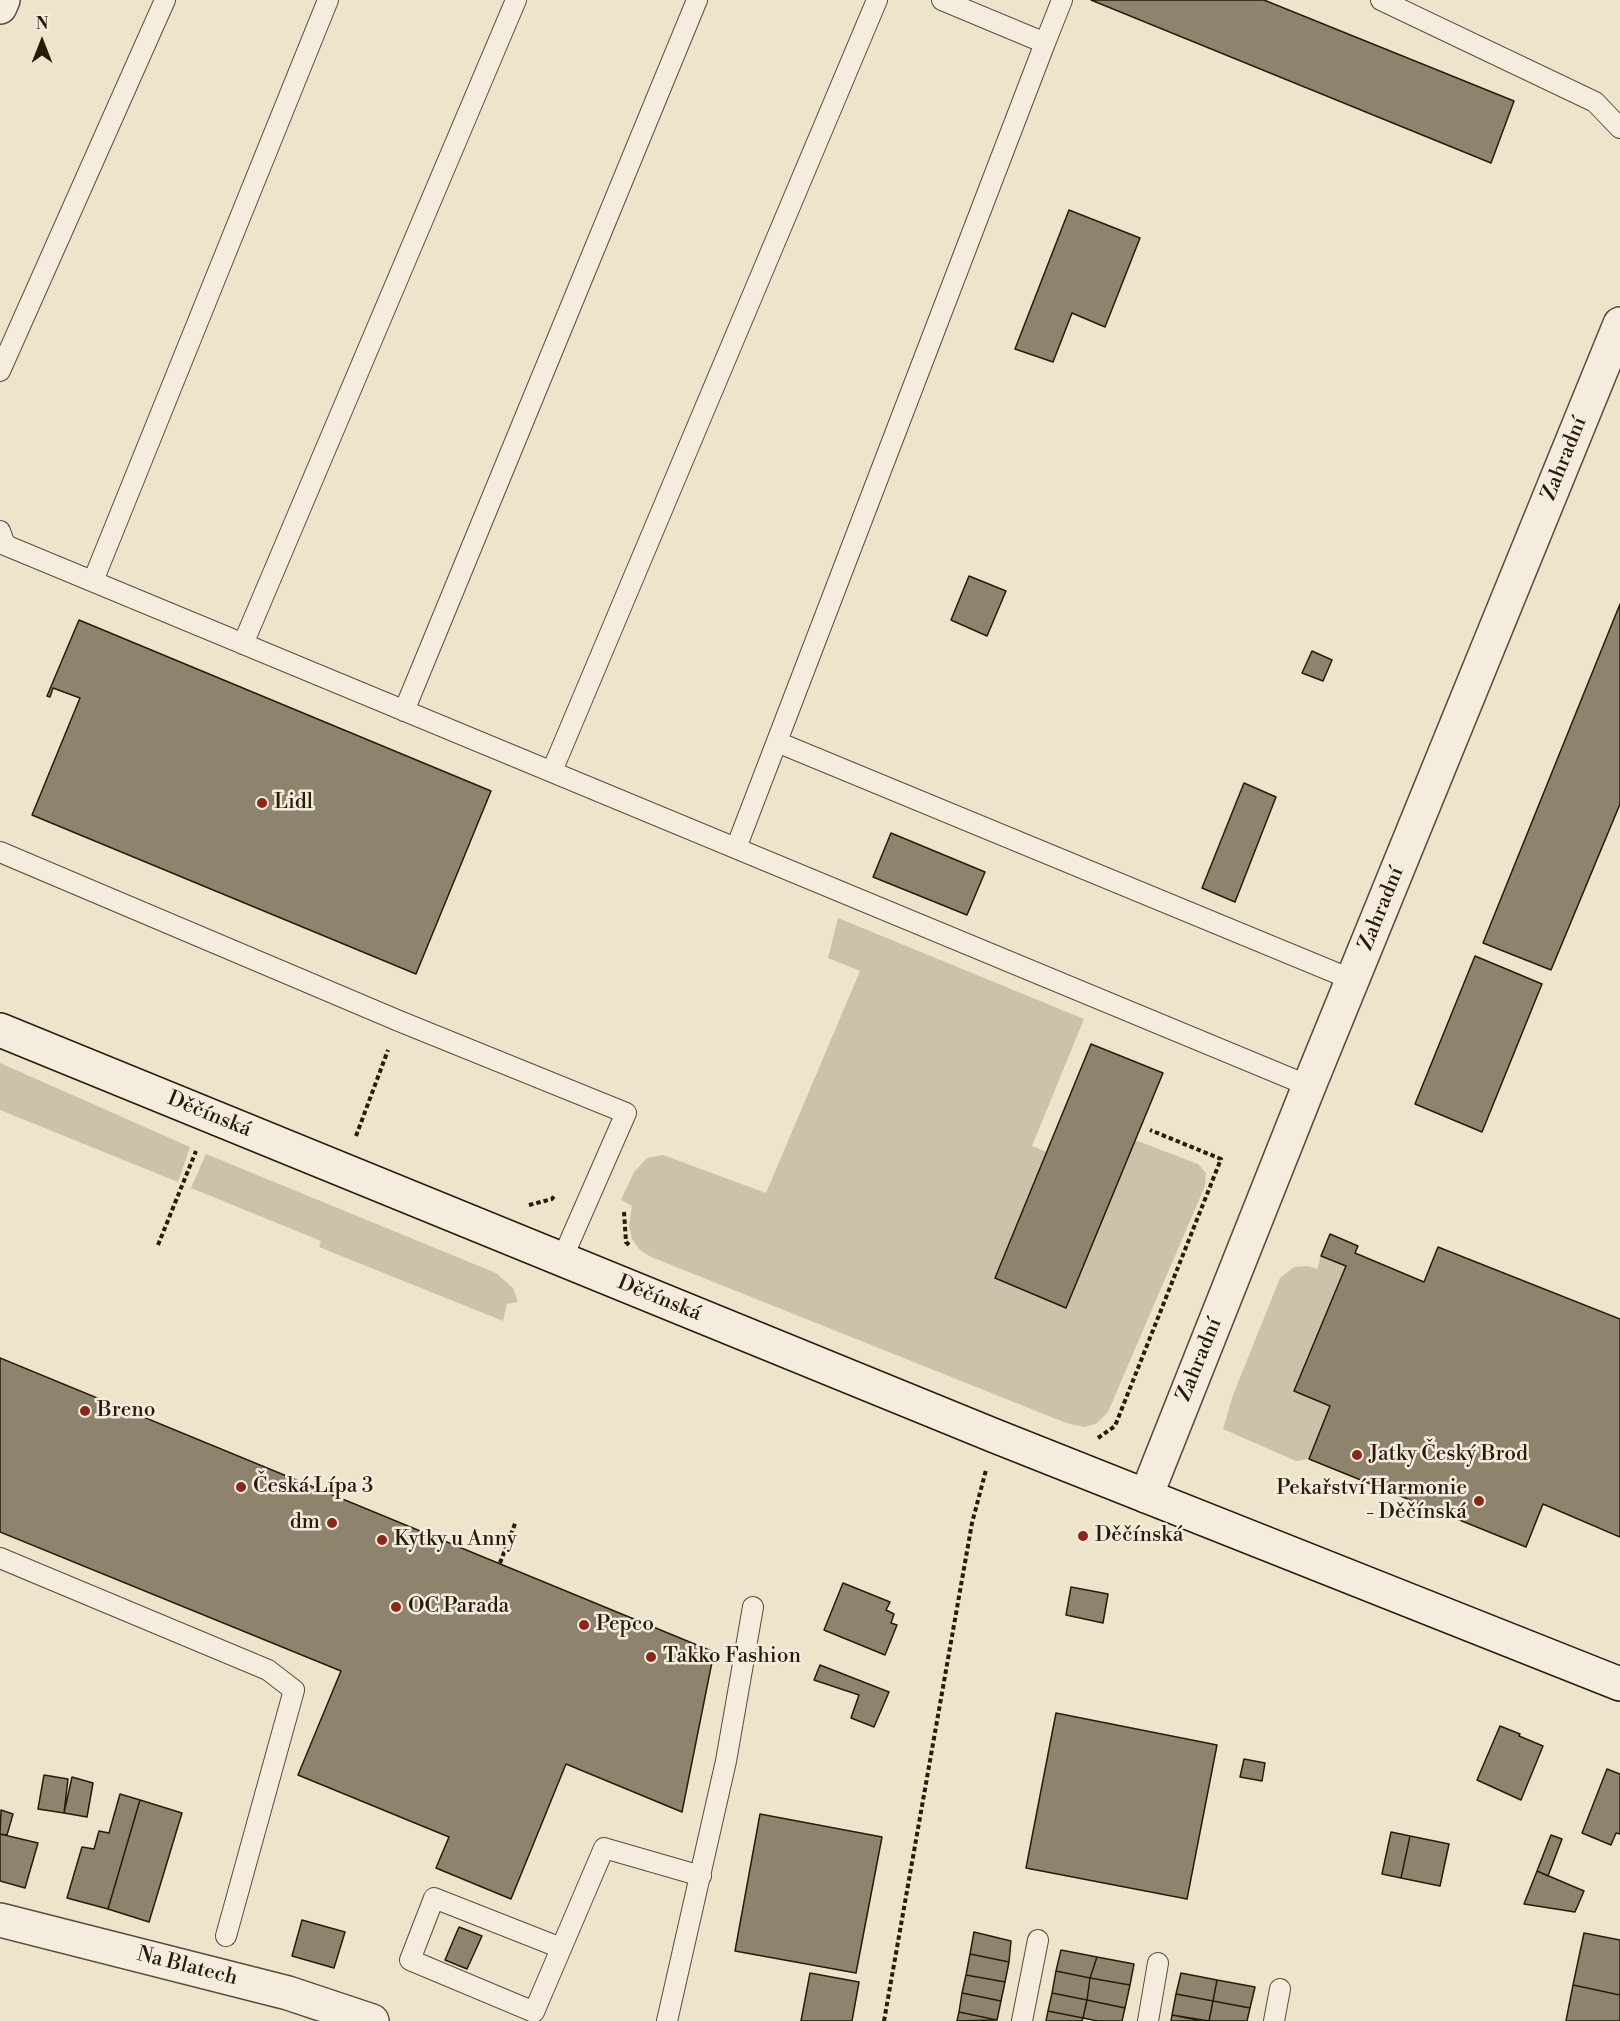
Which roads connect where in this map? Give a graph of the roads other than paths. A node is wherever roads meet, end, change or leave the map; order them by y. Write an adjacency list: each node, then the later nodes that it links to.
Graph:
1 (3, 0): 10 (main road)
2 (165, 0): 14 (lane)
3 (328, 0): 16 (lane)
4 (516, 0): 17 (lane)
5 (697, 0): 18 (lane)
6 (877, 0): 20 (lane)
7 (942, 0): 11 (lane)
8 (1062, 0): 11 (lane)
9 (1381, 0): 12 (lane)
10 (0, 7)
11 (1045, 43): 19 (lane)
12 (1620, 128)
13 (1620, 324): 23 (main road, Zahradní)
14 (0, 371)
15 (0, 531): 16 (lane)
16 (93, 581): 17 (lane)
17 (243, 644): 18 (lane)
18 (404, 711): 20 (lane)
19 (777, 742): 21 (lane); 23 (lane)
20 (552, 771): 21 (lane)
21 (736, 848): 25 (lane)
22 (0, 852): 26 (lane)
23 (1353, 980): 25 (main road, Zahradní)
24 (0, 1030): 26 (main road, Děčínská)
25 (1310, 1086): 27 (main road, Zahradní)
26 (562, 1259): 27 (main road, Děčínská)
27 (1146, 1496): 30 (main road, Děčínská)
28 (0, 1558): 33 (lane)
29 (753, 1607): 31 (lane)
30 (1620, 1684)
31 (701, 1876): 35 (lane); 40 (lane)
32 (0, 1920): 38 (main road, Na Blatech)
33 (226, 1936)
34 (1038, 1940): 41 (lane)
35 (561, 1948): 35 (lane)
36 (1158, 1963): 42 (lane)
37 (1280, 1989): 43 (lane)
38 (287, 2007): 39 (main road, Na Blatech)
39 (372, 2021)
40 (667, 2021)
41 (1022, 2021)
42 (1148, 2021)
43 (1274, 2021)

